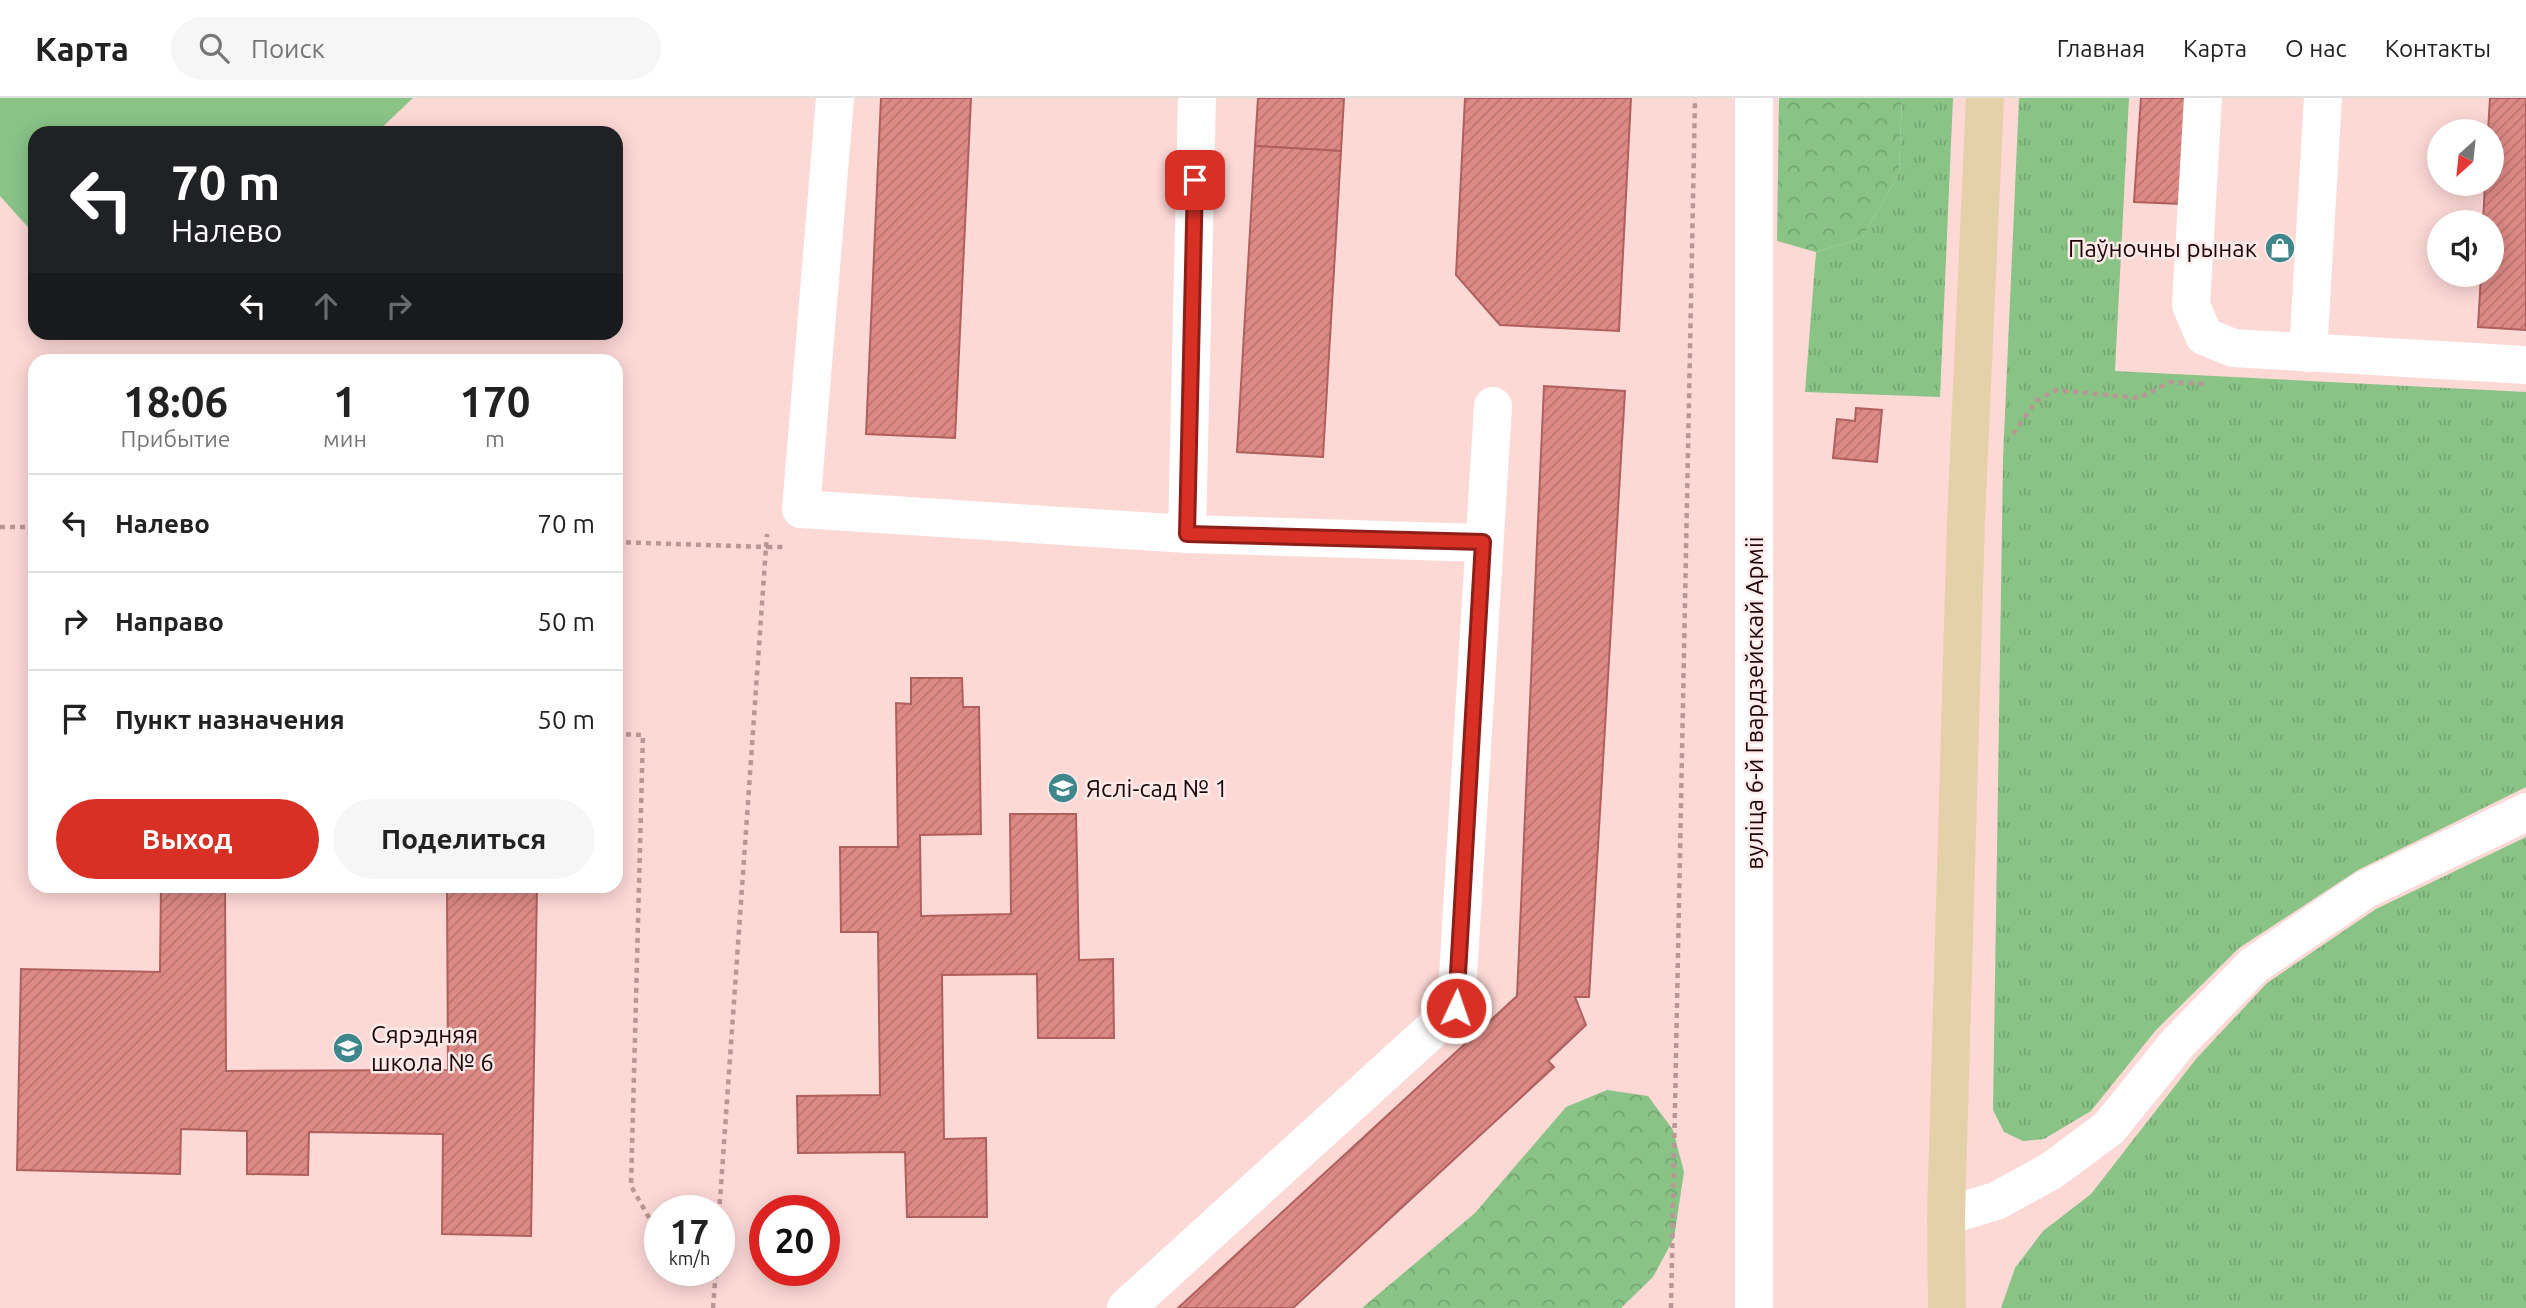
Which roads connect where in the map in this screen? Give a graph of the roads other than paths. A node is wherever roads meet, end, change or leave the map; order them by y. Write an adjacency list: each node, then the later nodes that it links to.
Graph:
1 (835, 98): 10 (street)
2 (1197, 98): 10 (street)
3 (1754, 98): 15 (street, вуліца 6-й Гвардзейскай Арміі)
4 (1985, 98): 13 (main road)
5 (2203, 98): 7 (street)
6 (2323, 98): 7 (street)
7 (2308, 353): 8 (street)
8 (2526, 365)
9 (1493, 406): 11 (street)
10 (1187, 534): 11 (street)
11 (1483, 542): 14 (street)
12 (2526, 812): 13 (street)
13 (1946, 1216): 16 (main road)
14 (1126, 1308)
15 (1754, 1308)
16 (1947, 1308)

